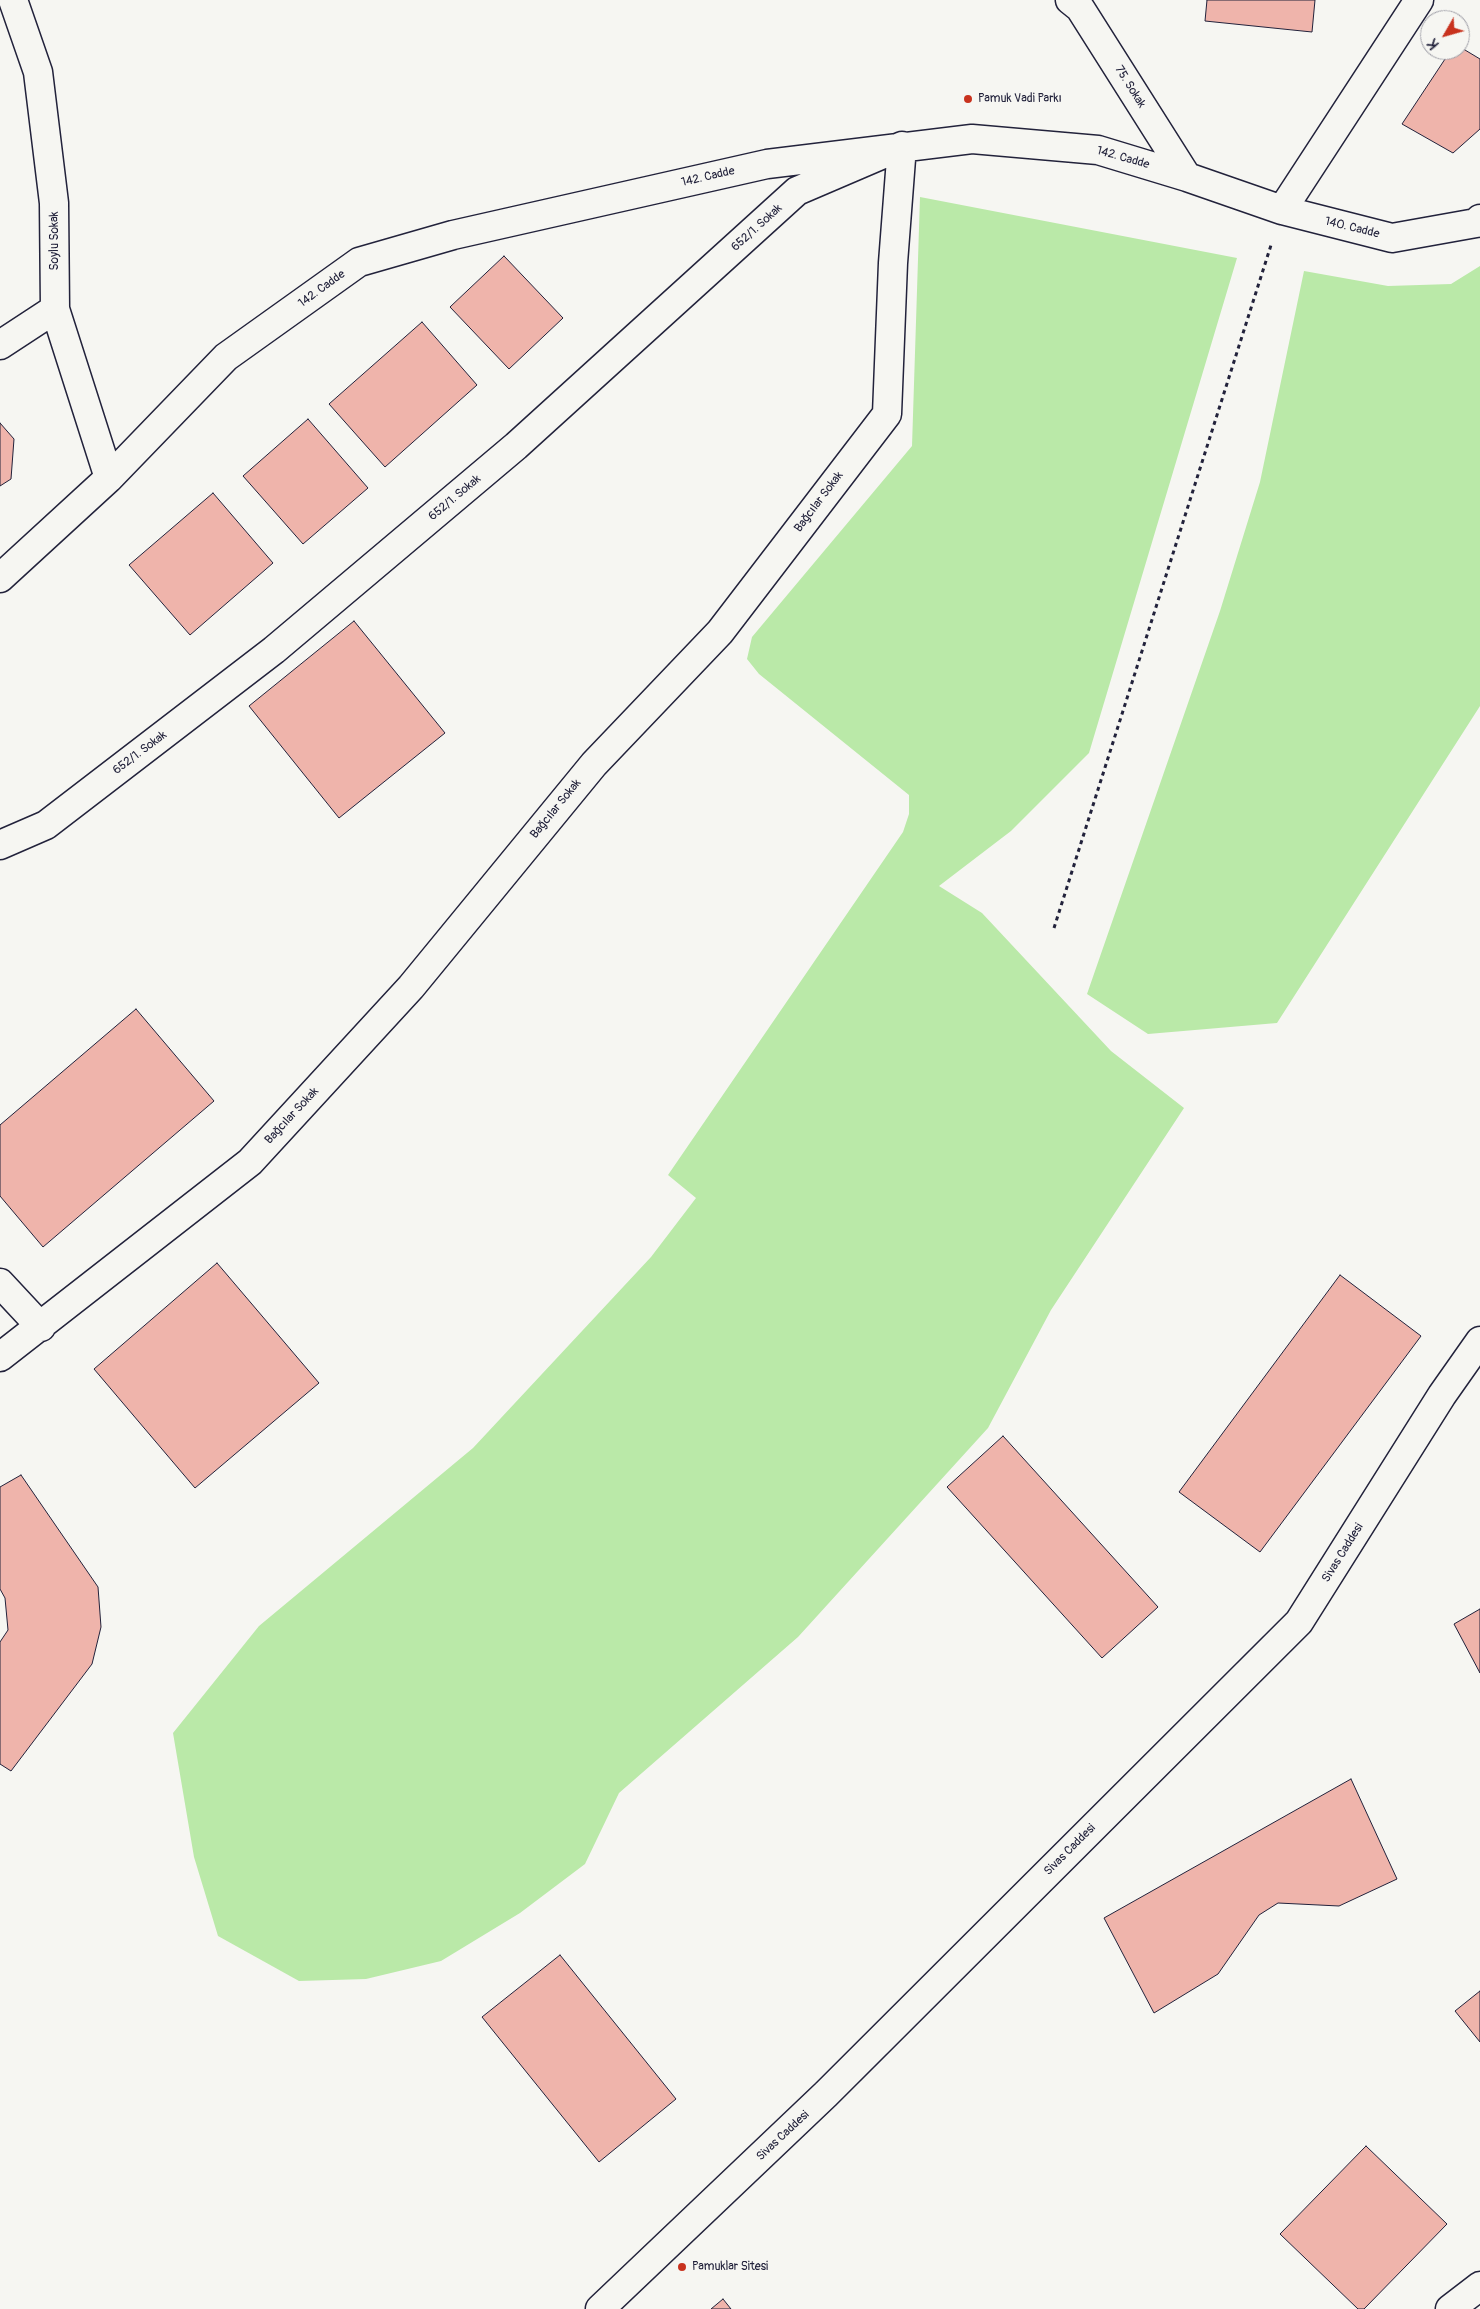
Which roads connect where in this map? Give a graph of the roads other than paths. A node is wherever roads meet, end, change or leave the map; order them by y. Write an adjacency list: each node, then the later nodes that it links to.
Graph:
1 (13, 0): 8 (street, Soylu Sokak)
2 (1070, 0): 5 (street, 75. Sokak)
3 (1419, 0): 6 (street)
4 (902, 146): 5 (street, 142. Cadde); 10 (street, 142. Cadde); 12 (street, 652/1. Sokak); 14 (street, Bağcılar Sokak)
5 (1188, 177): 6 (street, 142. Cadde)
6 (1282, 210): 7 (street, 140. Cadde)
7 (1480, 219)
8 (55, 309): 9 (street); 10 (street, Soylu Sokak)
9 (0, 345)
10 (109, 478): 11 (street, 142. Cadde)
11 (0, 578)
12 (0, 846)
13 (0, 1283): 14 (street)
14 (41, 1327): 16 (street, Bağcılar Sokak)
15 (1480, 1341): 18 (street, Sivas Caddesi)
16 (0, 1358)
17 (1480, 2286): 19 (street)
18 (600, 2309)
19 (1450, 2309)

